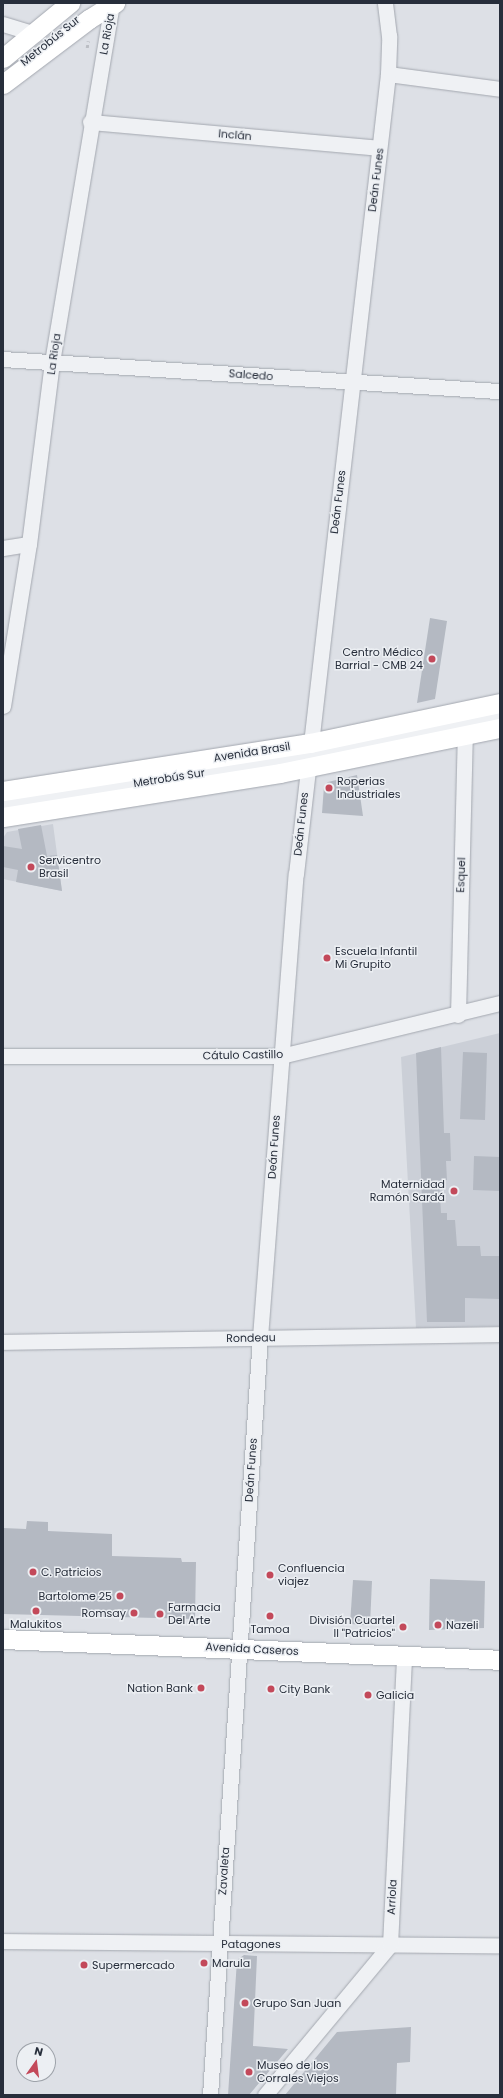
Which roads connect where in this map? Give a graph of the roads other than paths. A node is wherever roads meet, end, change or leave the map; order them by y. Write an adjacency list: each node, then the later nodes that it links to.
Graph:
1 (70, 3): 5 (main road)
2 (385, 3): 7 (street, Deán Funes)
3 (109, 4): 8 (street, Metrobús Sur); 9 (main road); 11 (street, La Rioja)
4 (3, 24): 5 (street)
5 (35, 34): 6 (main road)
6 (3, 58)
7 (388, 74): 10 (street); 12 (street, Deán Funes)
8 (3, 78)
9 (3, 84)
10 (500, 89)
11 (90, 122): 12 (street, Inclán); 14 (street, La Rioja)
12 (379, 148): 15 (street, Deán Funes)
13 (3, 359): 14 (street, Salcedo)
14 (52, 362): 15 (street, Salcedo); 17 (street, La Rioja)
15 (352, 382): 16 (street, Salcedo); 24 (street, Deán Funes)
16 (500, 391)
17 (29, 544): 18 (street); 20 (street, La Rioja)
18 (3, 548)
19 (500, 703): 24 (main road, Avenida Brasil)
20 (3, 706)
21 (500, 714): 24 (street, Metrobús Sur)
22 (500, 728): 23 (main road, Avenida Brasil)
23 (465, 736): 24 (main road, Avenida Brasil); 29 (street, Esquel)
24 (309, 755): 25 (main road, Avenida Brasil); 26 (street, Metrobús Sur); 27 (main road, Avenida Brasil); 31 (street, Deán Funes)
25 (3, 791)
26 (3, 804)
27 (3, 817)
28 (500, 1003): 29 (street, Cátulo Castillo)
29 (458, 1015): 31 (street, Cátulo Castillo)
30 (3, 1056): 31 (street, Cátulo Castillo)
31 (281, 1056): 33 (street, Deán Funes)
32 (500, 1334): 33 (street, Rondeau)
33 (260, 1337): 34 (street, Rondeau); 36 (street, Deán Funes)
34 (3, 1342)
35 (3, 1639): 36 (main road, Avenida Caseros)
36 (240, 1648): 37 (main road, Avenida Caseros); 40 (street, Zavaleta)
37 (404, 1655): 38 (main road, Avenida Caseros); 41 (street, Arriola)
38 (500, 1660)
39 (3, 1940): 40 (street, Patagones)
40 (218, 1944): 41 (street, Patagones); 43 (street, Zavaleta)
41 (390, 1945): 42 (street, Patagones); 44 (street)
42 (500, 1945)
43 (210, 2095)
44 (266, 2095)

